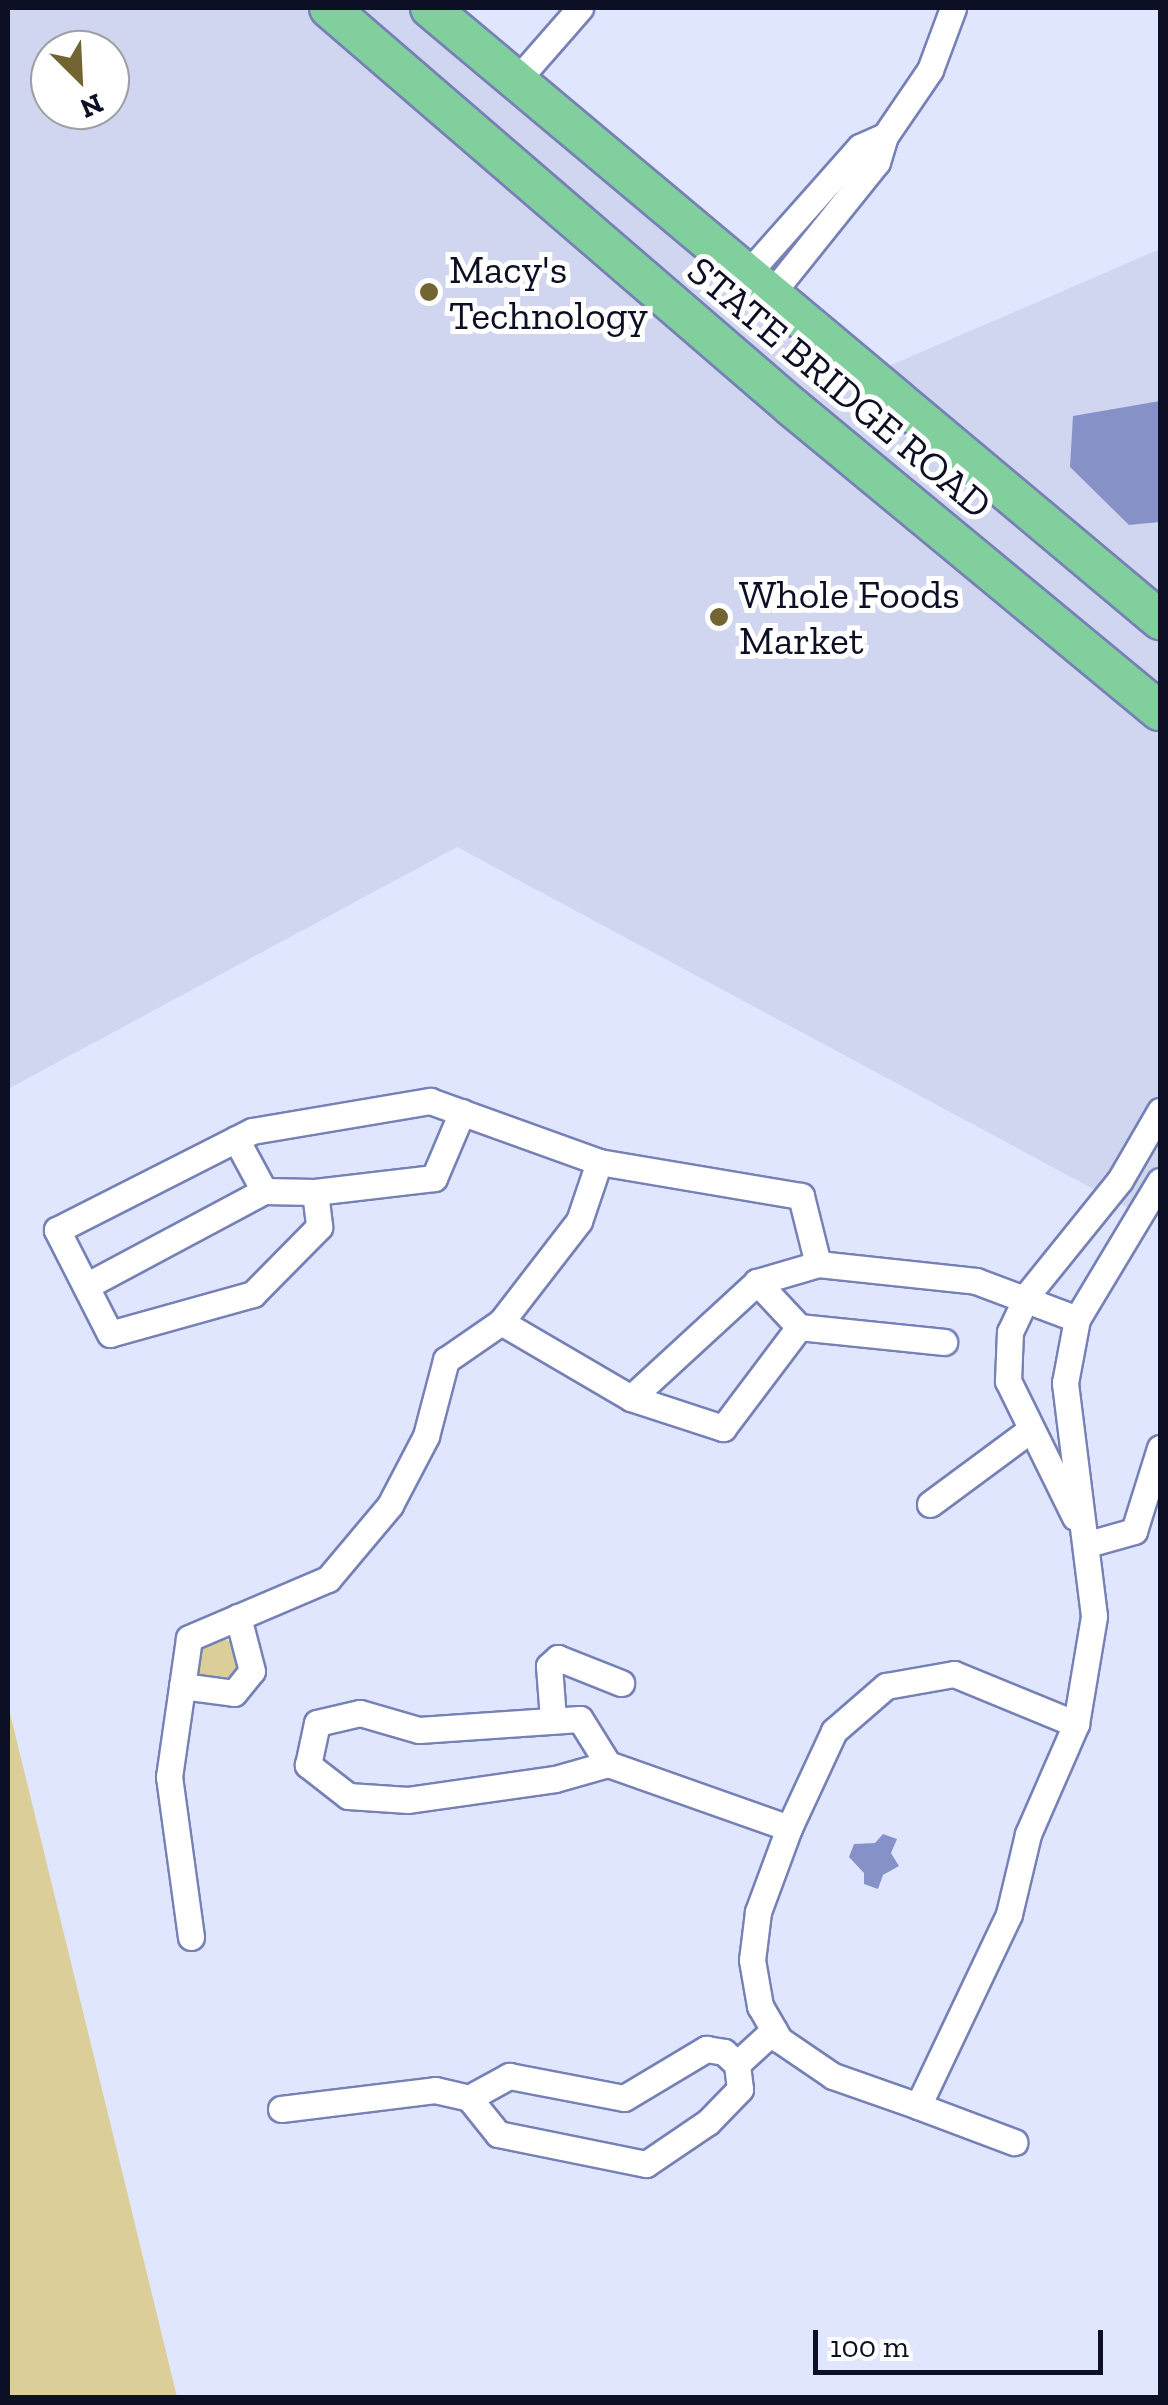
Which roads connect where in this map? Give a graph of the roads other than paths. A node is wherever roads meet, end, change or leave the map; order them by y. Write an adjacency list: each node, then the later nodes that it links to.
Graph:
1 (330, 8): 9 (highway, STATE BRIDGE ROAD)
2 (430, 8): 5 (highway, STATE BRIDGE ROAD)
3 (580, 8): 5 (street)
4 (953, 8): 6 (street)
5 (516, 80): 7 (highway, STATE BRIDGE ROAD)
6 (886, 136): 7 (street); 7 (street)
7 (760, 283): 8 (highway, STATE BRIDGE ROAD)
8 (1160, 620)
9 (1160, 711)
10 (1160, 1111): 20 (street)
11 (462, 1112): 12 (street); 13 (street); 16 (street)
12 (236, 1140): 15 (street); 19 (street)
13 (600, 1162): 17 (street); 22 (street)
14 (1160, 1181): 21 (street)
15 (264, 1191): 16 (street); 19 (street)
16 (315, 1192): 19 (street)
17 (818, 1264): 18 (street); 20 (street)
18 (757, 1282): 23 (street); 25 (street)
19 (86, 1286)
20 (1025, 1300): 21 (street); 26 (street)
21 (1077, 1319): 29 (street)
22 (501, 1322): 25 (street); 30 (street)
23 (799, 1327): 24 (street); 25 (street)
24 (944, 1342)
25 (631, 1398)
26 (1030, 1430): 28 (street); 29 (street)
27 (1160, 1448): 29 (street)
28 (930, 1504)
29 (1088, 1544): 34 (street)
30 (238, 1617): 32 (street); 32 (street)
31 (621, 1683): 33 (street)
32 (182, 1686): 37 (street)
33 (553, 1718): 35 (street); 35 (street)
34 (1076, 1724): 36 (street); 41 (street)
35 (608, 1764): 36 (street)
36 (788, 1828): 38 (street)
37 (191, 1937)
38 (774, 2030): 39 (street); 41 (street)
39 (737, 2064): 40 (street); 40 (street)
40 (470, 2098): 42 (street)
41 (918, 2106): 43 (street)
42 (281, 2109)
43 (1014, 2142)

